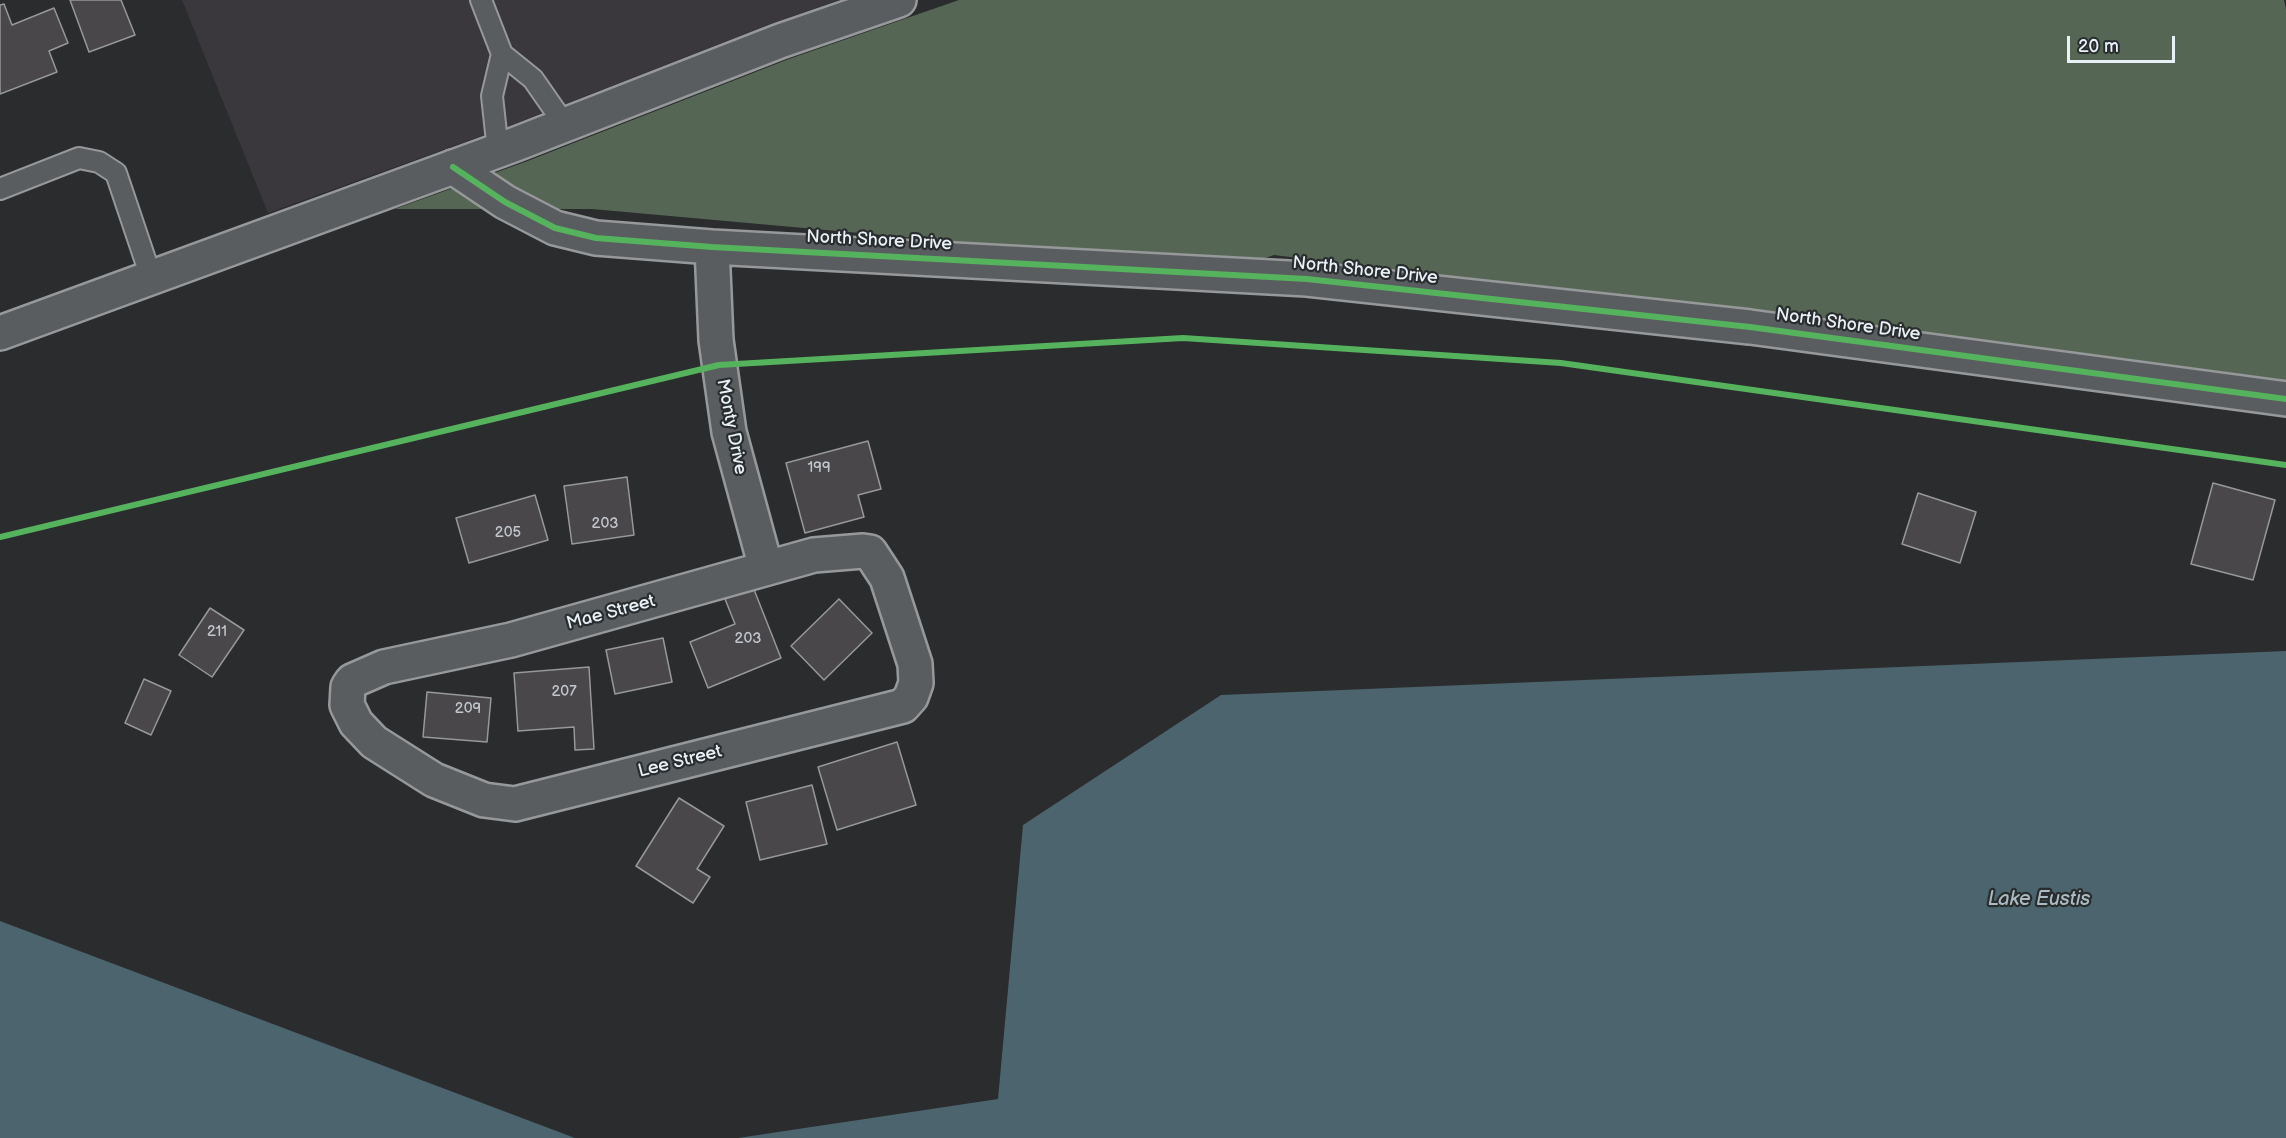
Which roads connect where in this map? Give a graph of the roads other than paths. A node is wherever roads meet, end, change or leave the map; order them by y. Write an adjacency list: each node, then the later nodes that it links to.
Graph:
1 (481, 0): 3 (lane)
2 (899, 0): 4 (street)
3 (502, 54): 4 (lane); 5 (lane)
4 (565, 125): 5 (street)
5 (498, 151): 6 (street)
6 (453, 167): 8 (street, North Shore Drive); 9 (street)
7 (0, 189): 9 (lane)
8 (712, 247): 11 (street, North Shore Drive); 13 (street, Monty Drive)
9 (151, 278): 10 (street)
10 (0, 333)
11 (2286, 399)
12 (870, 552): 13 (street, Mae Street); 14 (street, Lee Street)
13 (766, 568): 14 (street, Mae Street)
14 (352, 681)

